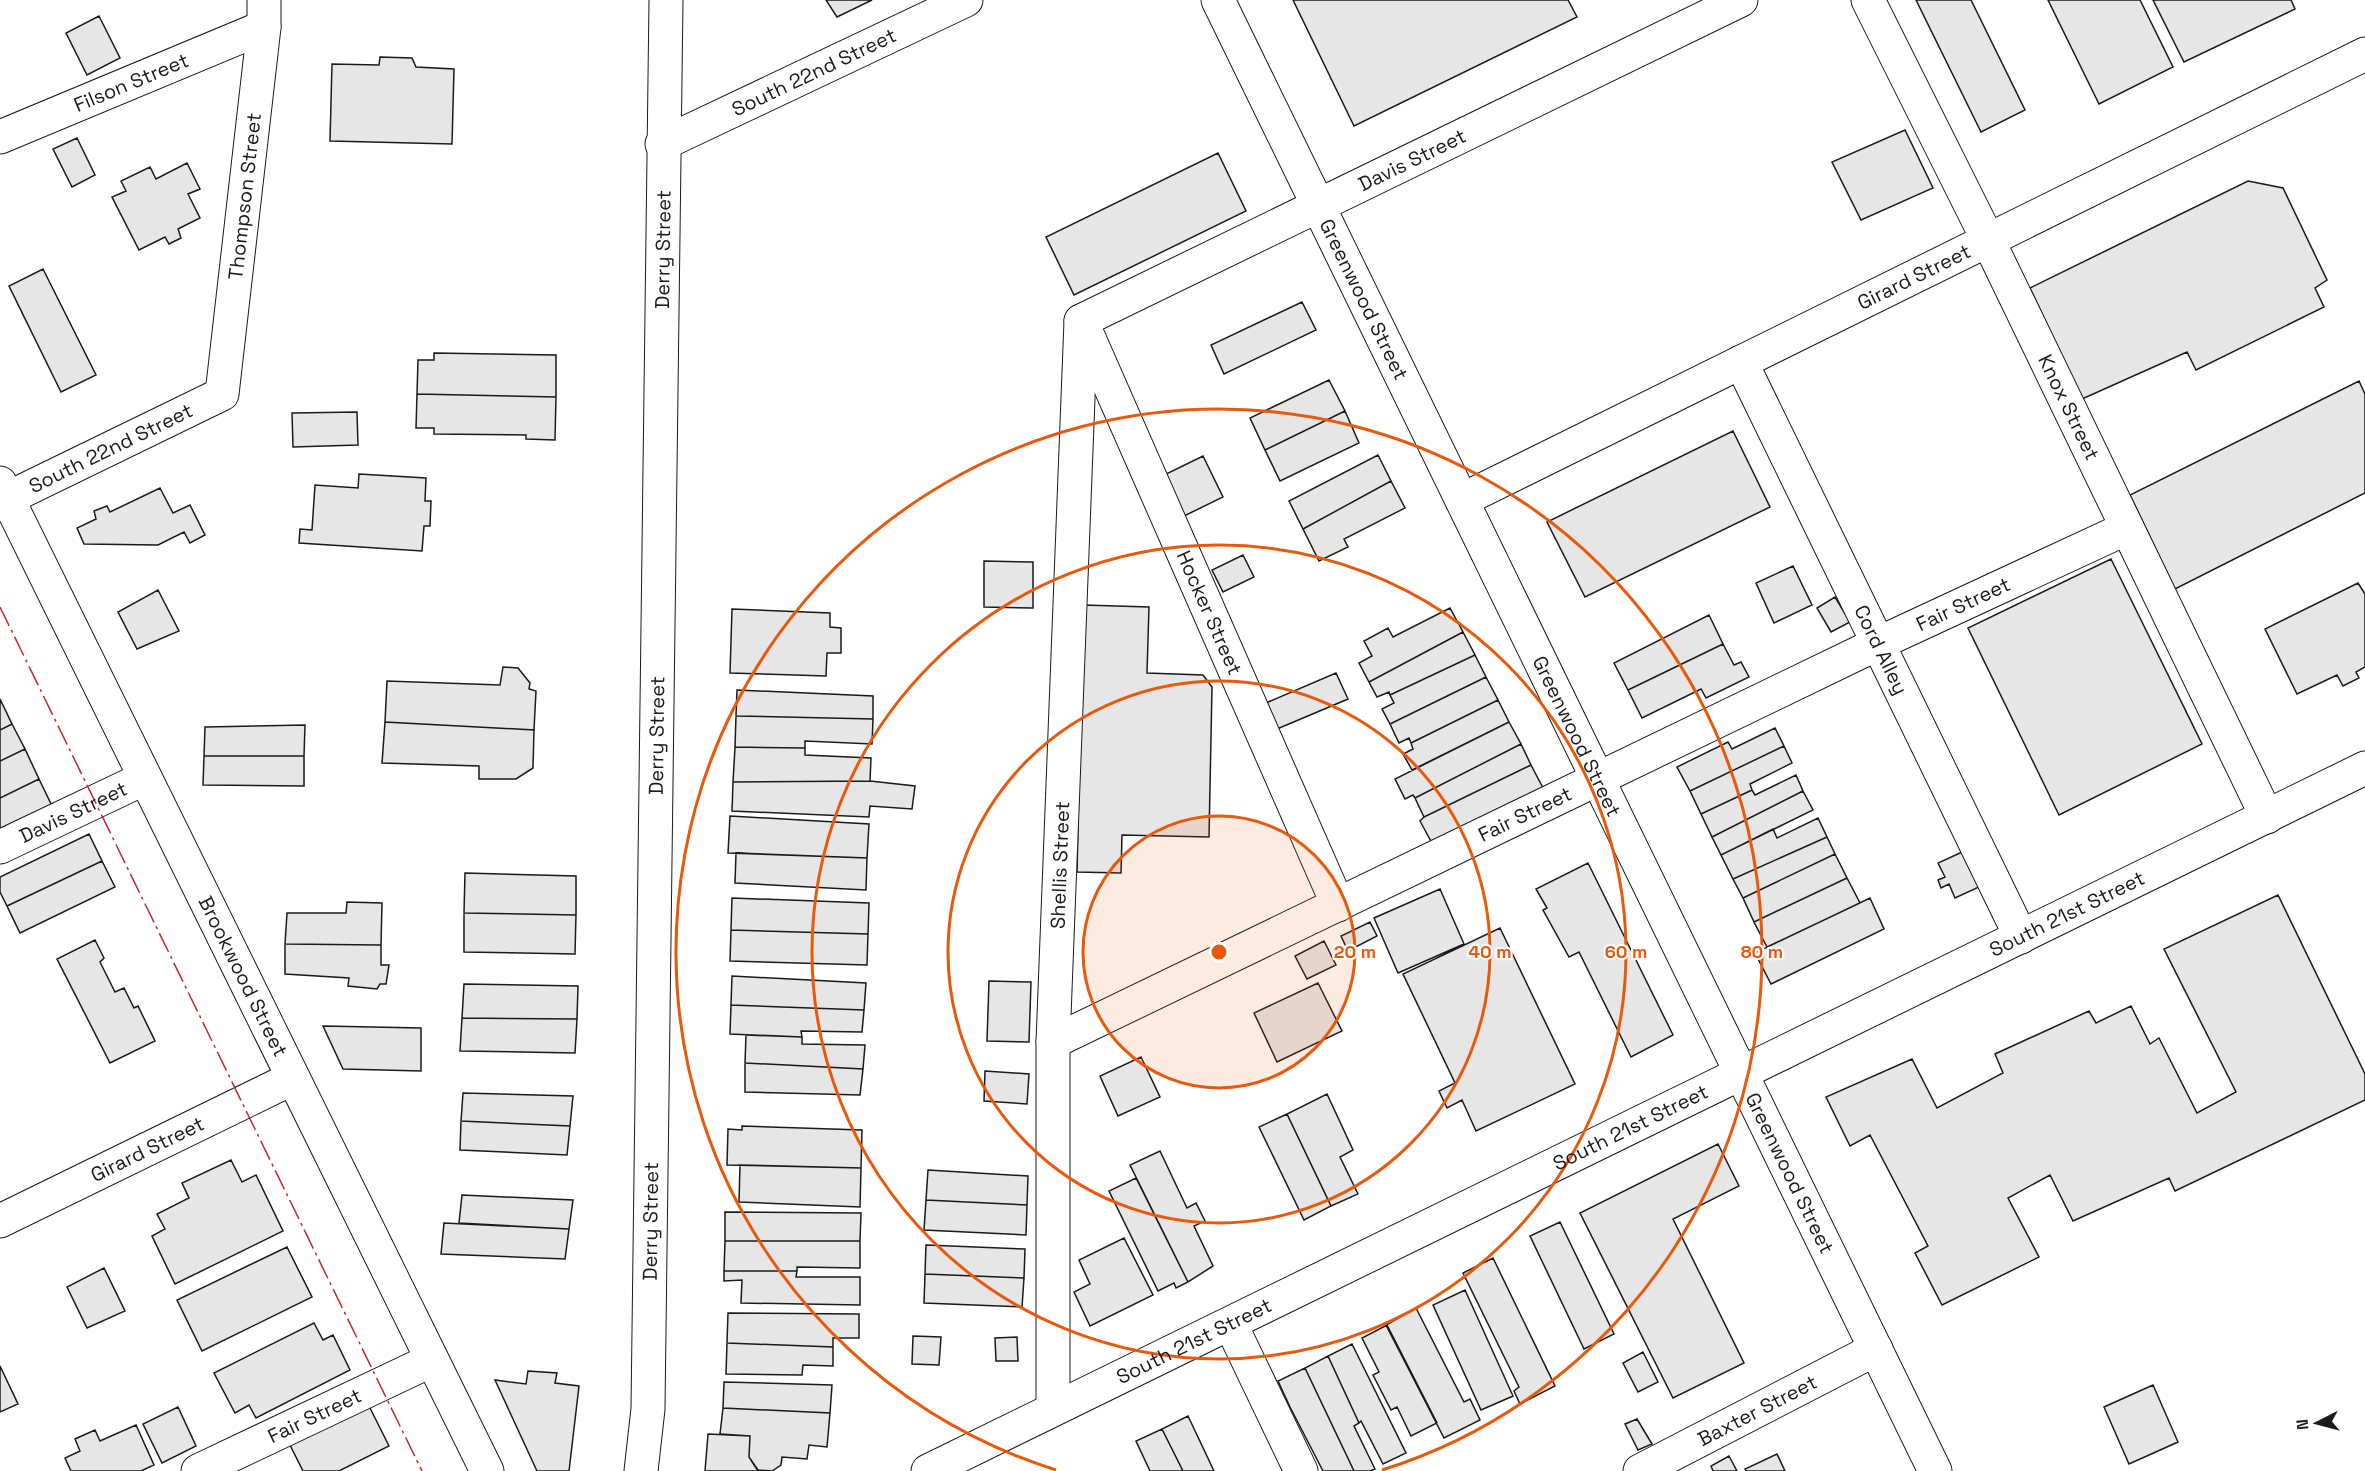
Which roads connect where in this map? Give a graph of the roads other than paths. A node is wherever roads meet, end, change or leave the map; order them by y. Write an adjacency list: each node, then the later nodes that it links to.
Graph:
1 (666, 0): 9 (street, Derry Street)
2 (966, 0): 9 (street, South 22nd Street)
3 (1218, 0): 10 (street, Greenwood Street)
4 (1741, 0): 10 (street, Davis Street)
5 (1868, 0): 11 (street, Knox Street)
6 (264, 13): 8 (street, Filson Street); 14 (street, Thompson Street)
7 (2365, 54): 11 (street, Girard Street)
8 (0, 137)
9 (662, 144): 36 (street, Derry Street)
10 (1318, 206): 12 (street, Davis Street); 16 (street, Greenwood Street)
11 (1988, 240): 13 (street, Girard Street); 17 (street, Knox Street)
12 (1082, 321): 24 (street, Hocker Street); 26 (street, Shellis Street)
13 (1741, 362): 16 (street, Girard Street); 18 (street, Cord Alley)
14 (222, 394): 15 (street, South 22nd Street)
15 (2, 494): 20 (street, Brookwood Street)
16 (1462, 500): 21 (street, Greenwood Street)
17 (2127, 528): 18 (street, Fair Street); 22 (street, Knox Street)
18 (1877, 644): 21 (street, Fair Street); 25 (street, Cord Alley)
19 (2365, 768): 22 (street, South 21st Street)
20 (145, 778): 23 (street, Davis Street); 28 (street, Brookwood Street)
21 (1599, 780): 24 (street, Fair Street); 27 (street, Greenwood Street)
22 (2267, 817): 25 (street, South 21st Street)
23 (0, 847)
24 (1338, 905): 26 (street, Fair Street)
25 (2021, 937): 27 (street, South 21st Street)
26 (1053, 1042): 33 (street, Shellis Street)
27 (1741, 1073): 30 (street, South 21st Street); 31 (street, Greenwood Street)
28 (293, 1078): 29 (street, Girard Street); 32 (street, Brookwood Street)
29 (0, 1221)
30 (1231, 1325): 33 (street, South 21st Street); 38 (street)
31 (1876, 1349): 39 (street, Baxter Street); 40 (street, Greenwood Street)
32 (432, 1360): 34 (street, Fair Street); 35 (street, Brookwood Street)
33 (1053, 1408): 37 (street, South 21st Street)
34 (198, 1471)
35 (487, 1471)
36 (641, 1471)
37 (928, 1471)
38 (1301, 1471)
39 (1640, 1471)
40 (1935, 1471)

